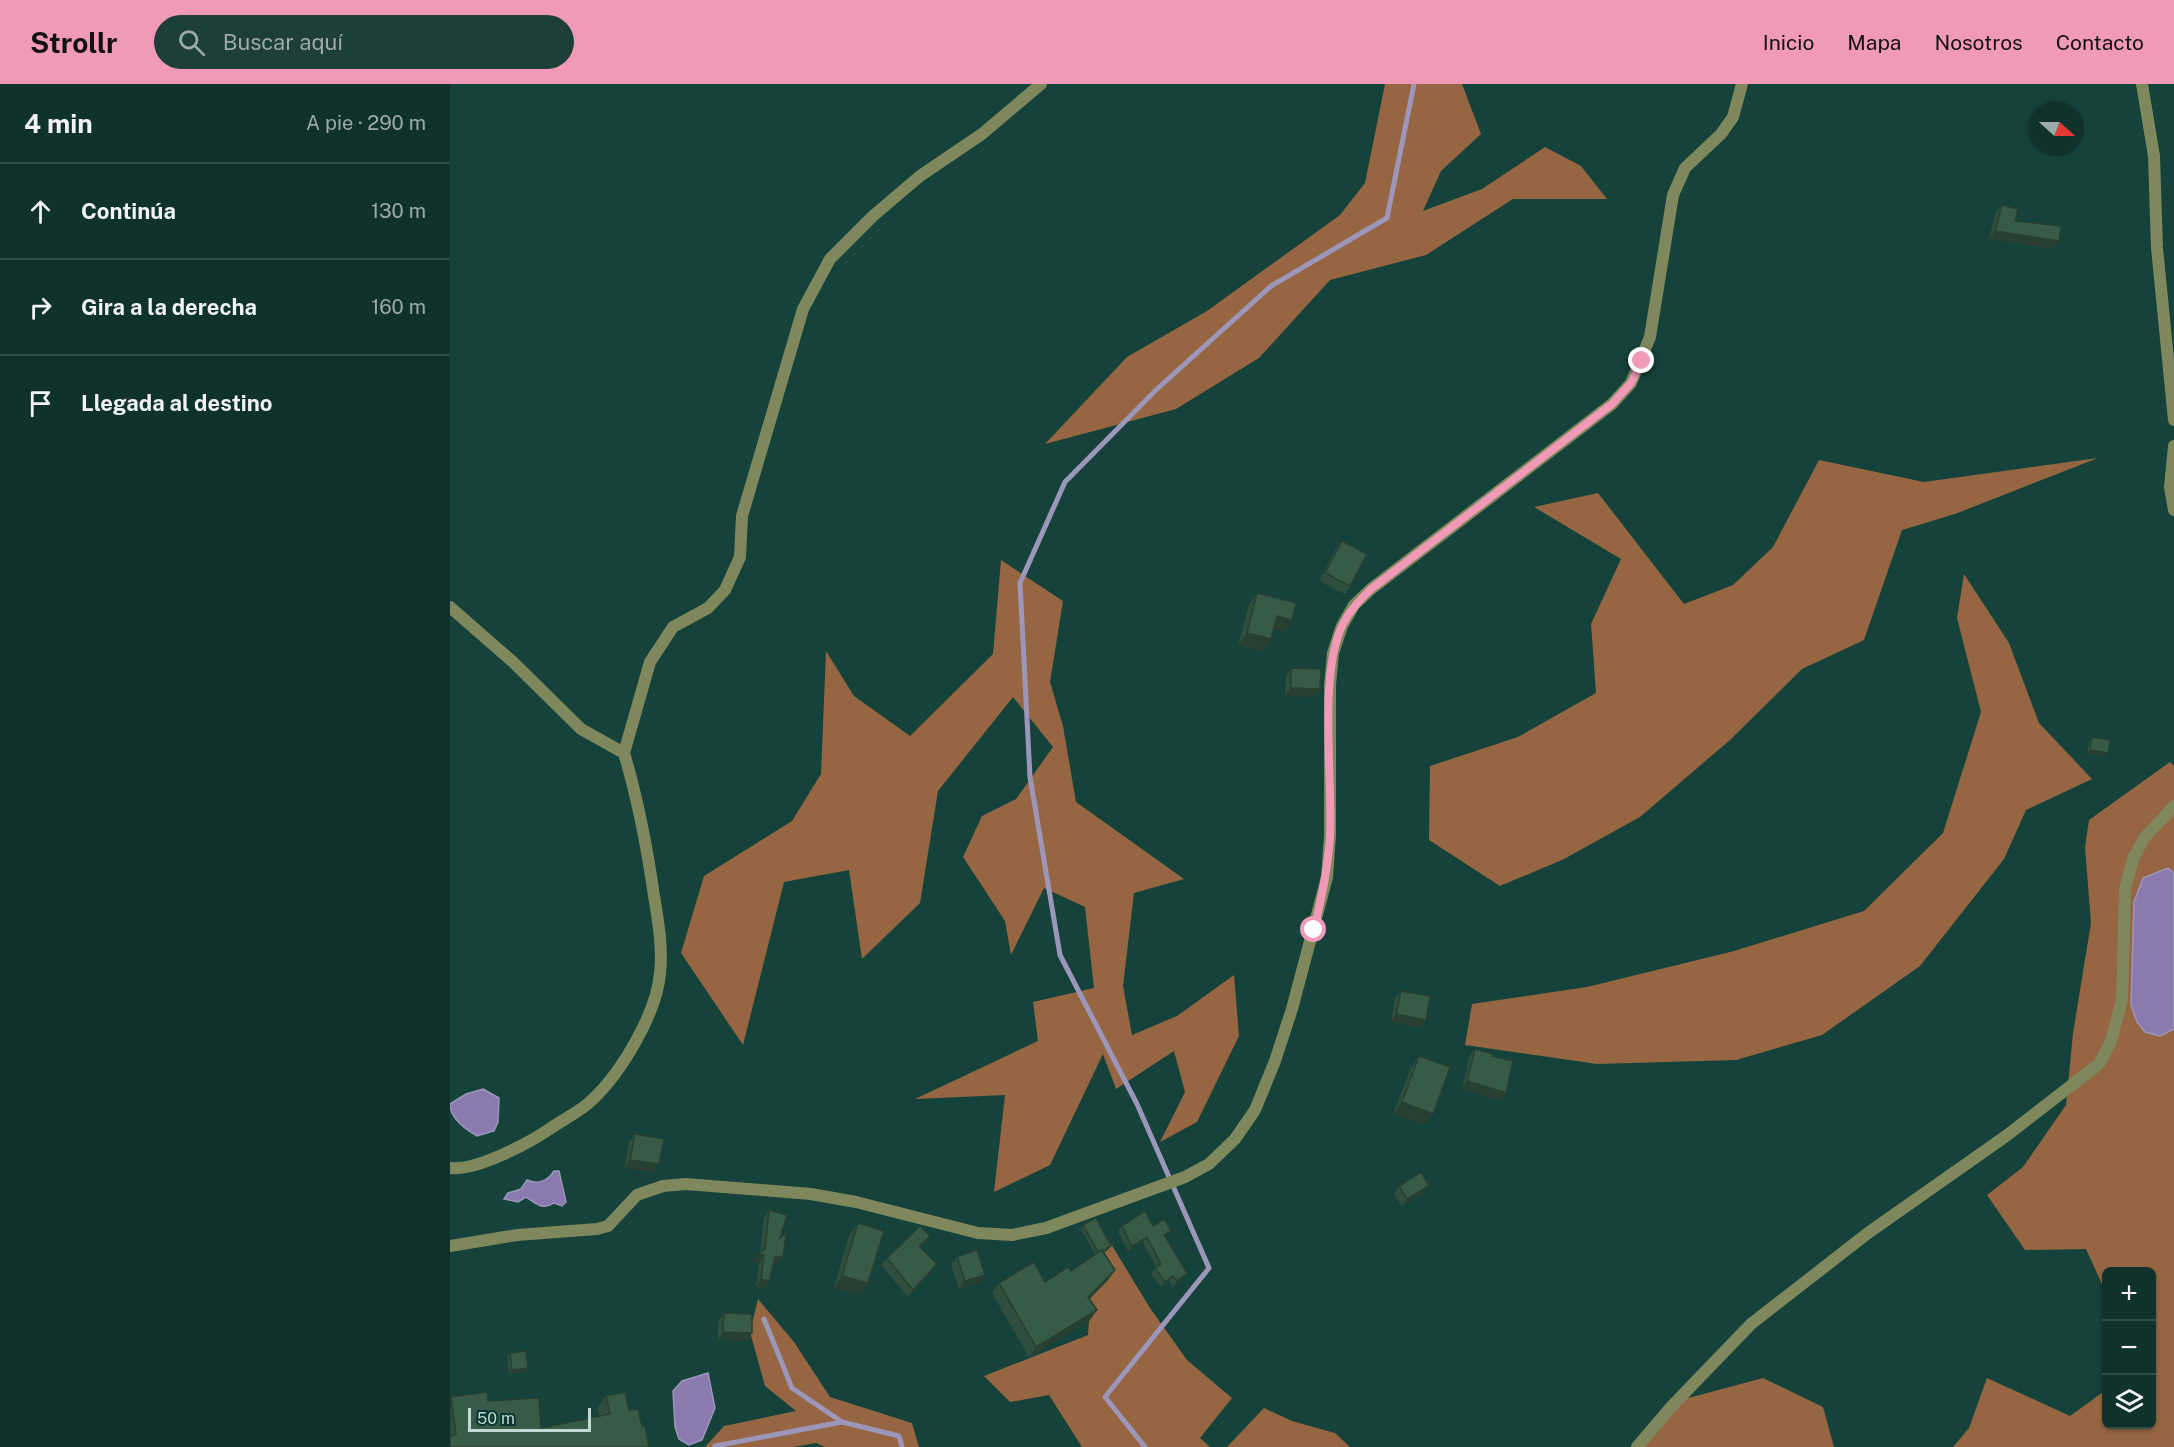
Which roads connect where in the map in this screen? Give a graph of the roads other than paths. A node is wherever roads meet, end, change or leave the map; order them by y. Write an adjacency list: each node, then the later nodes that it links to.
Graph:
1 (1041, 84): 8 (street)
2 (1742, 84): 11 (street)
3 (2142, 84): 4 (street)
4 (2174, 420)
5 (2174, 446): 6 (street)
6 (2174, 510)
7 (450, 607): 8 (street)
8 (624, 753): 10 (street)
9 (2174, 806): 12 (street)
10 (450, 1168)
11 (450, 1246)
12 (1637, 1447)

